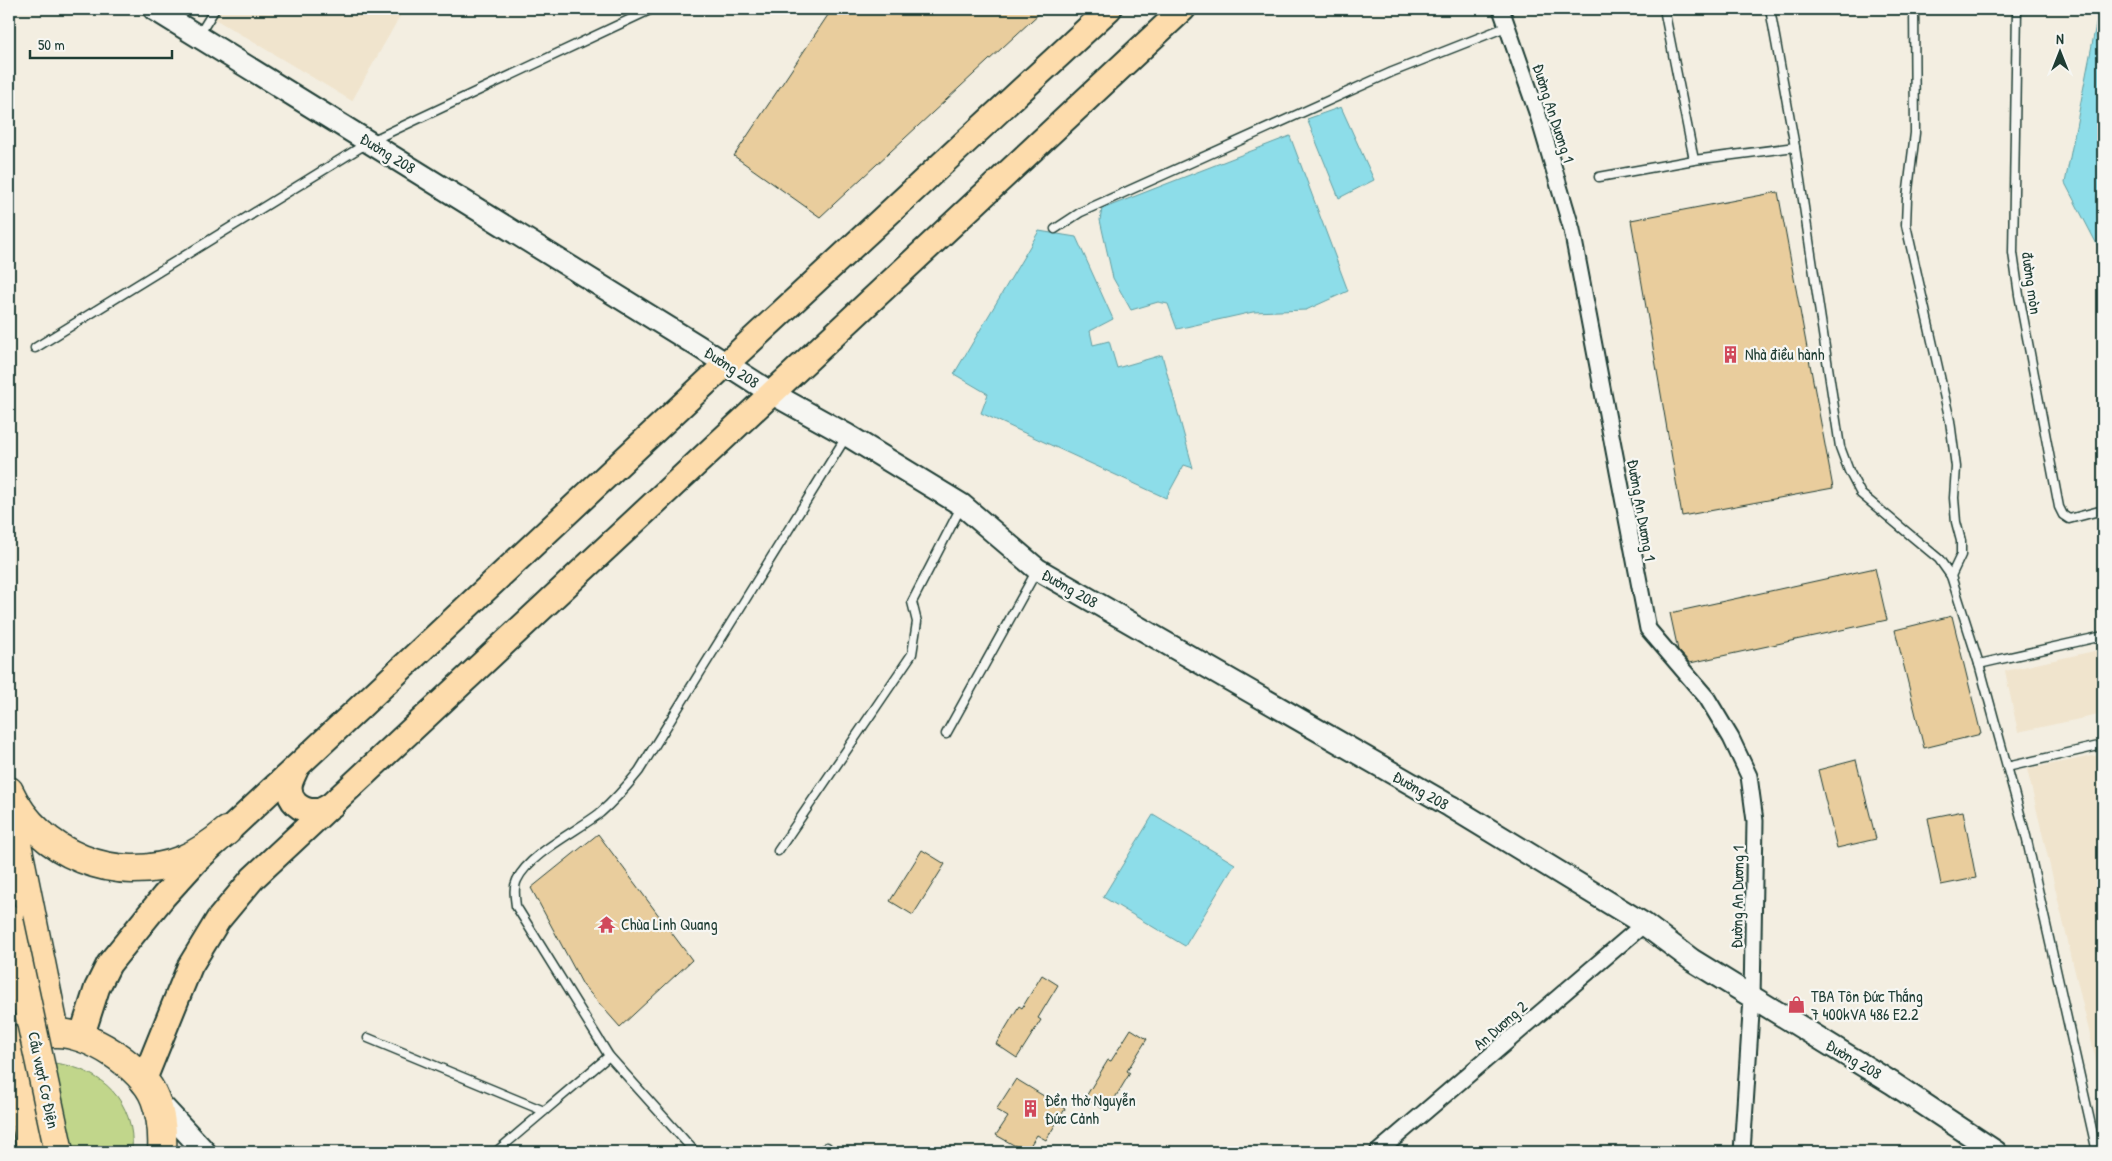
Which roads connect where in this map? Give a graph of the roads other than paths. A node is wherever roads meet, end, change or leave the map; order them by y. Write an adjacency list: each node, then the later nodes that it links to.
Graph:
1 (154, 9): 12 (street, Đường 208)
2 (215, 9): 12 (lane)
3 (652, 9): 13 (lane)
4 (1109, 9): 19 (main road)
5 (1183, 9): 20 (main road)
6 (1501, 9): 11 (street, Đường An Dương 1)
7 (1664, 9): 15 (lane)
8 (1770, 9): 14 (lane)
9 (1914, 9): 25 (lane)
10 (2017, 9): 23 (lane, đường mòn)
11 (1506, 27): 17 (lane); 39 (street, Đường An Dương 1)
12 (199, 35): 13 (street, Đường 208)
13 (369, 142): 18 (lane); 19 (street, Đường 208)
14 (1795, 147): 15 (lane); 25 (lane)
15 (1694, 160): 16 (lane)
16 (1599, 177)
17 (1055, 229)
18 (35, 348)
19 (726, 364): 20 (street, Đường 208); 31 (main road)
20 (773, 394): 21 (street, Đường 208); 34 (main road)
21 (847, 435): 22 (street, Đường 208); 43 (lane)
22 (962, 505): 24 (street, Đường 208); 36 (lane)
23 (2103, 510)
24 (1037, 569): 28 (lane); 38 (street, Đường 208)
25 (1951, 576): 27 (lane)
26 (2103, 636): 27 (lane)
27 (1979, 664): 30 (lane)
28 (946, 734)
29 (2103, 745): 30 (lane)
30 (2007, 767): 55 (lane)
31 (296, 769): 34 (main road); 35 (main road)
32 (9, 791): 35 (highway)
33 (9, 804): 40 (highway)
34 (332, 806): 44 (main road)
35 (227, 831): 40 (main road)
36 (778, 851)
37 (9, 919): 47 (highway, Cầu vượt Cơ Điện, bridge)
38 (1644, 924): 39 (street, Đường 208); 52 (street, An Dương 2)
39 (1752, 998): 53 (street, Đường An Dương 1); 54 (street, Đường 208)
40 (68, 1035): 42 (highway); 44 (highway)
41 (368, 1038): 45 (lane)
42 (9, 1044): 46 (highway, Cầu vượt Cơ Điện)
43 (609, 1056): 45 (lane); 51 (lane)
44 (149, 1090): 48 (highway); 49 (street)
45 (544, 1111): 50 (lane)
46 (32, 1152)
47 (59, 1152)
48 (162, 1152)
49 (205, 1152)
50 (496, 1152)
51 (695, 1152)
52 (1378, 1152)
53 (1742, 1152)
54 (1996, 1152)
55 (2097, 1152)

